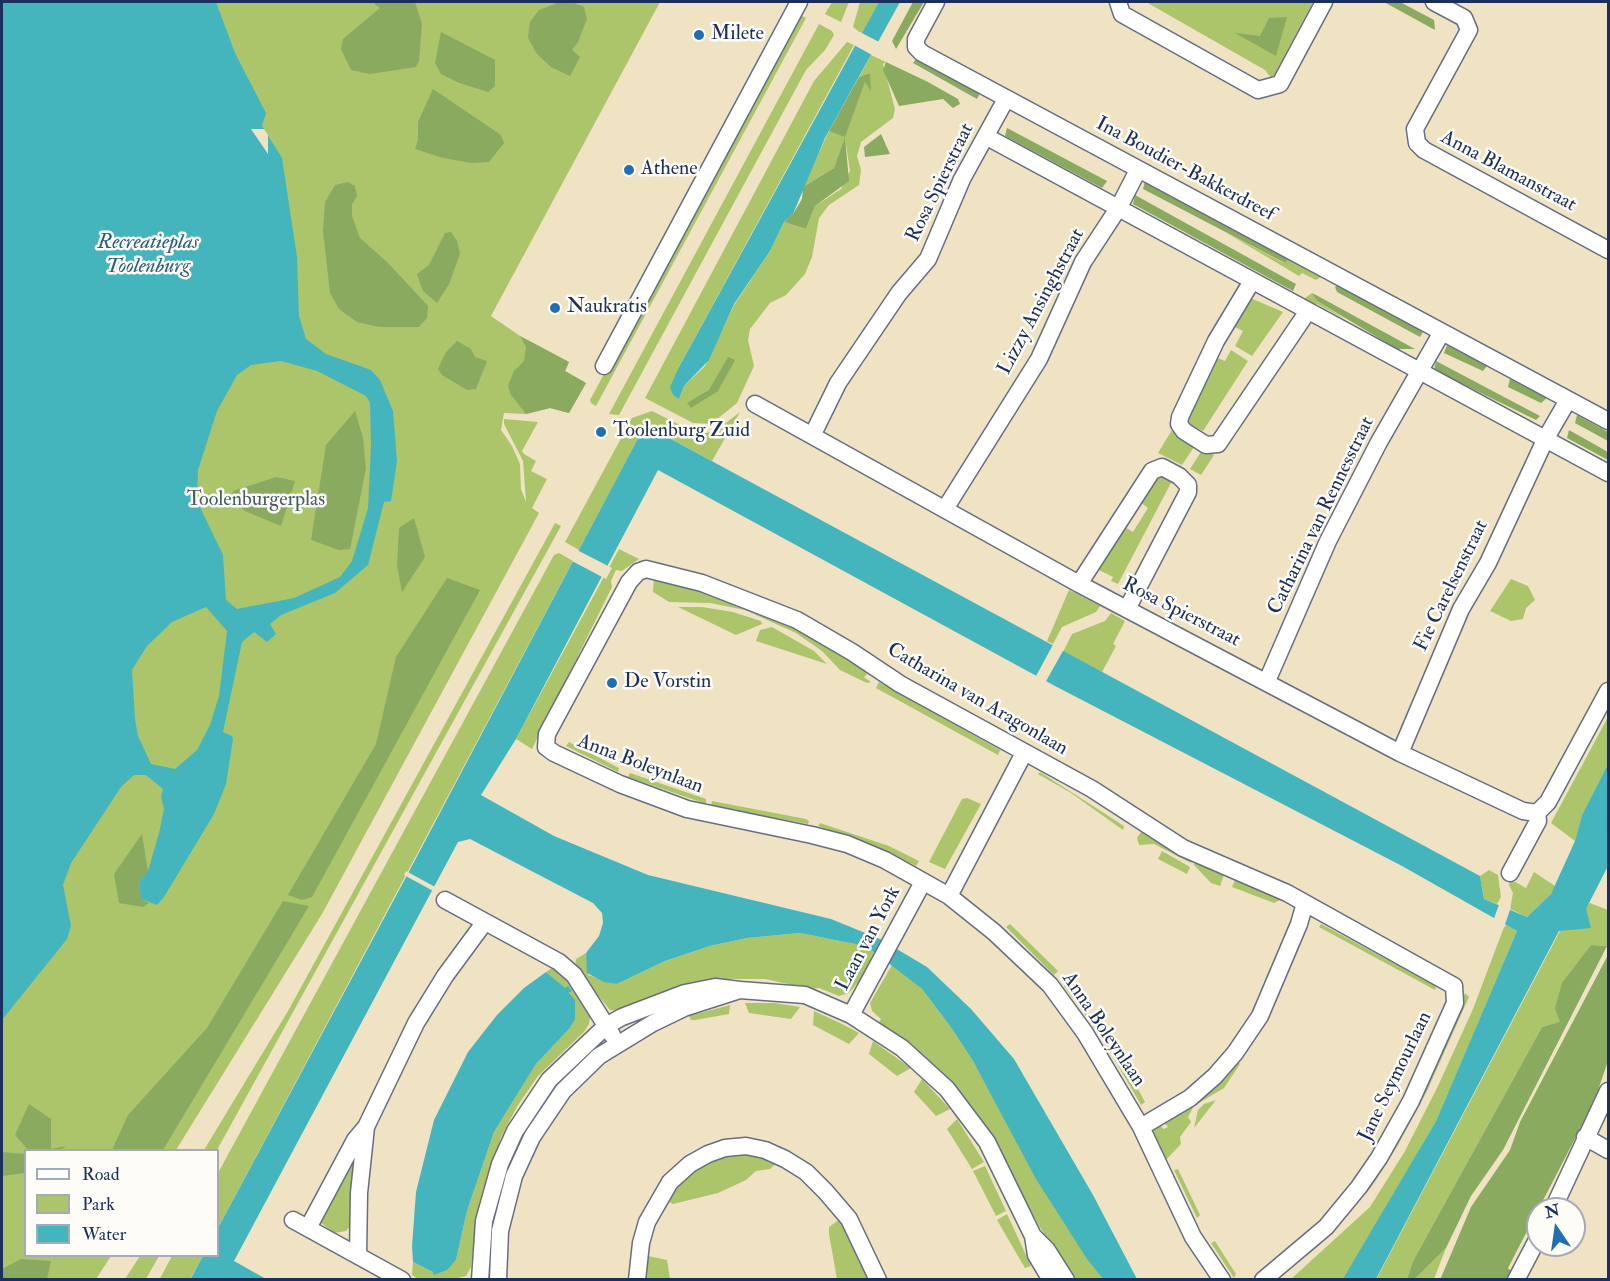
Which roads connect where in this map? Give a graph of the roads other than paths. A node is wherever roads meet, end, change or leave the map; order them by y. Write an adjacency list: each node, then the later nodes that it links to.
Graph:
1 (799, 2): 14 (street)
2 (936, 2): 6 (street, Ina Boudier-Bakkerdreef)
3 (1118, 2): 4 (street)
4 (1324, 2)
5 (1434, 2): 10 (street, Anna Blamanstraat)
6 (1006, 99): 7 (street, Rosa Spierstraat); 8 (street, Ina Boudier-Bakkerdreef)
7 (987, 137): 9 (street); 19 (street, Rosa Spierstraat)
8 (1138, 170): 9 (street, Lizzy Ansinghstraat); 13 (street, Ina Boudier-Bakkerdreef)
9 (1119, 207): 11 (street); 22 (street, Lizzy Ansinghstraat)
10 (1608, 250)
11 (1252, 280): 12 (street); 12 (street)
12 (1308, 311): 15 (street)
13 (1442, 332): 15 (street); 16 (street, Ina Boudier-Bakkerdreef)
14 (604, 366)
15 (1419, 371): 20 (street); 25 (street, Catharina van Rennesstraat)
16 (1568, 400): 18 (street, Ina Boudier-Bakkerdreef); 20 (street)
17 (755, 404): 19 (street, Rosa Spierstraat)
18 (1608, 421)
19 (813, 434): 22 (street, Rosa Spierstraat)
20 (1546, 438): 21 (street); 29 (street, Fie Carelsenstraat)
21 (1608, 473)
22 (945, 508): 23 (street, Rosa Spierstraat)
23 (1079, 584): 24 (street, Rosa Spierstraat); 24 (street)
24 (1127, 609): 25 (street, Rosa Spierstraat)
25 (1267, 681): 29 (street, Rosa Spierstraat)
26 (1608, 691): 30 (street)
27 (546, 747): 28 (street, Catharina van Aragonlaan); 32 (street, Anna Boleynlaan)
28 (1024, 753): 33 (street); 35 (street, Catharina van Aragonlaan)
29 (1400, 753): 30 (street, Rosa Spierstraat)
30 (1537, 813): 31 (street)
31 (1510, 873)
32 (923, 882): 33 (street, Anna Boleynlaan); 39 (street, Laan van York)
33 (949, 896): 43 (street, Anna Boleynlaan)
34 (445, 900): 36 (street)
35 (1305, 903): 38 (street, Catharina van Aragonlaan); 43 (street)
36 (484, 923): 40 (street); 44 (street)
37 (740, 990): 39 (street); 40 (street); 41 (street)
38 (1456, 990): 59 (street, Jane Seymourlaan)
39 (851, 1015): 48 (street)
40 (606, 1026): 41 (street); 52 (street)
41 (617, 1043): 53 (street)
42 (1608, 1091): 45 (street)
43 (1141, 1126): 58 (street, Anna Boleynlaan)
44 (366, 1127): 49 (street); 49 (street)
45 (1585, 1137): 46 (street); 47 (street)
46 (1608, 1150)
47 (1558, 1197)
48 (1033, 1236): 56 (street); 57 (street)
49 (358, 1256): 51 (street)
50 (1528, 1257): 60 (street)
51 (402, 1280)
52 (480, 1280)
53 (498, 1280)
54 (637, 1280): 55 (street)
55 (878, 1280)
56 (1051, 1280)
57 (1066, 1280)
58 (1222, 1280)
59 (1263, 1280)
60 (1516, 1280)

